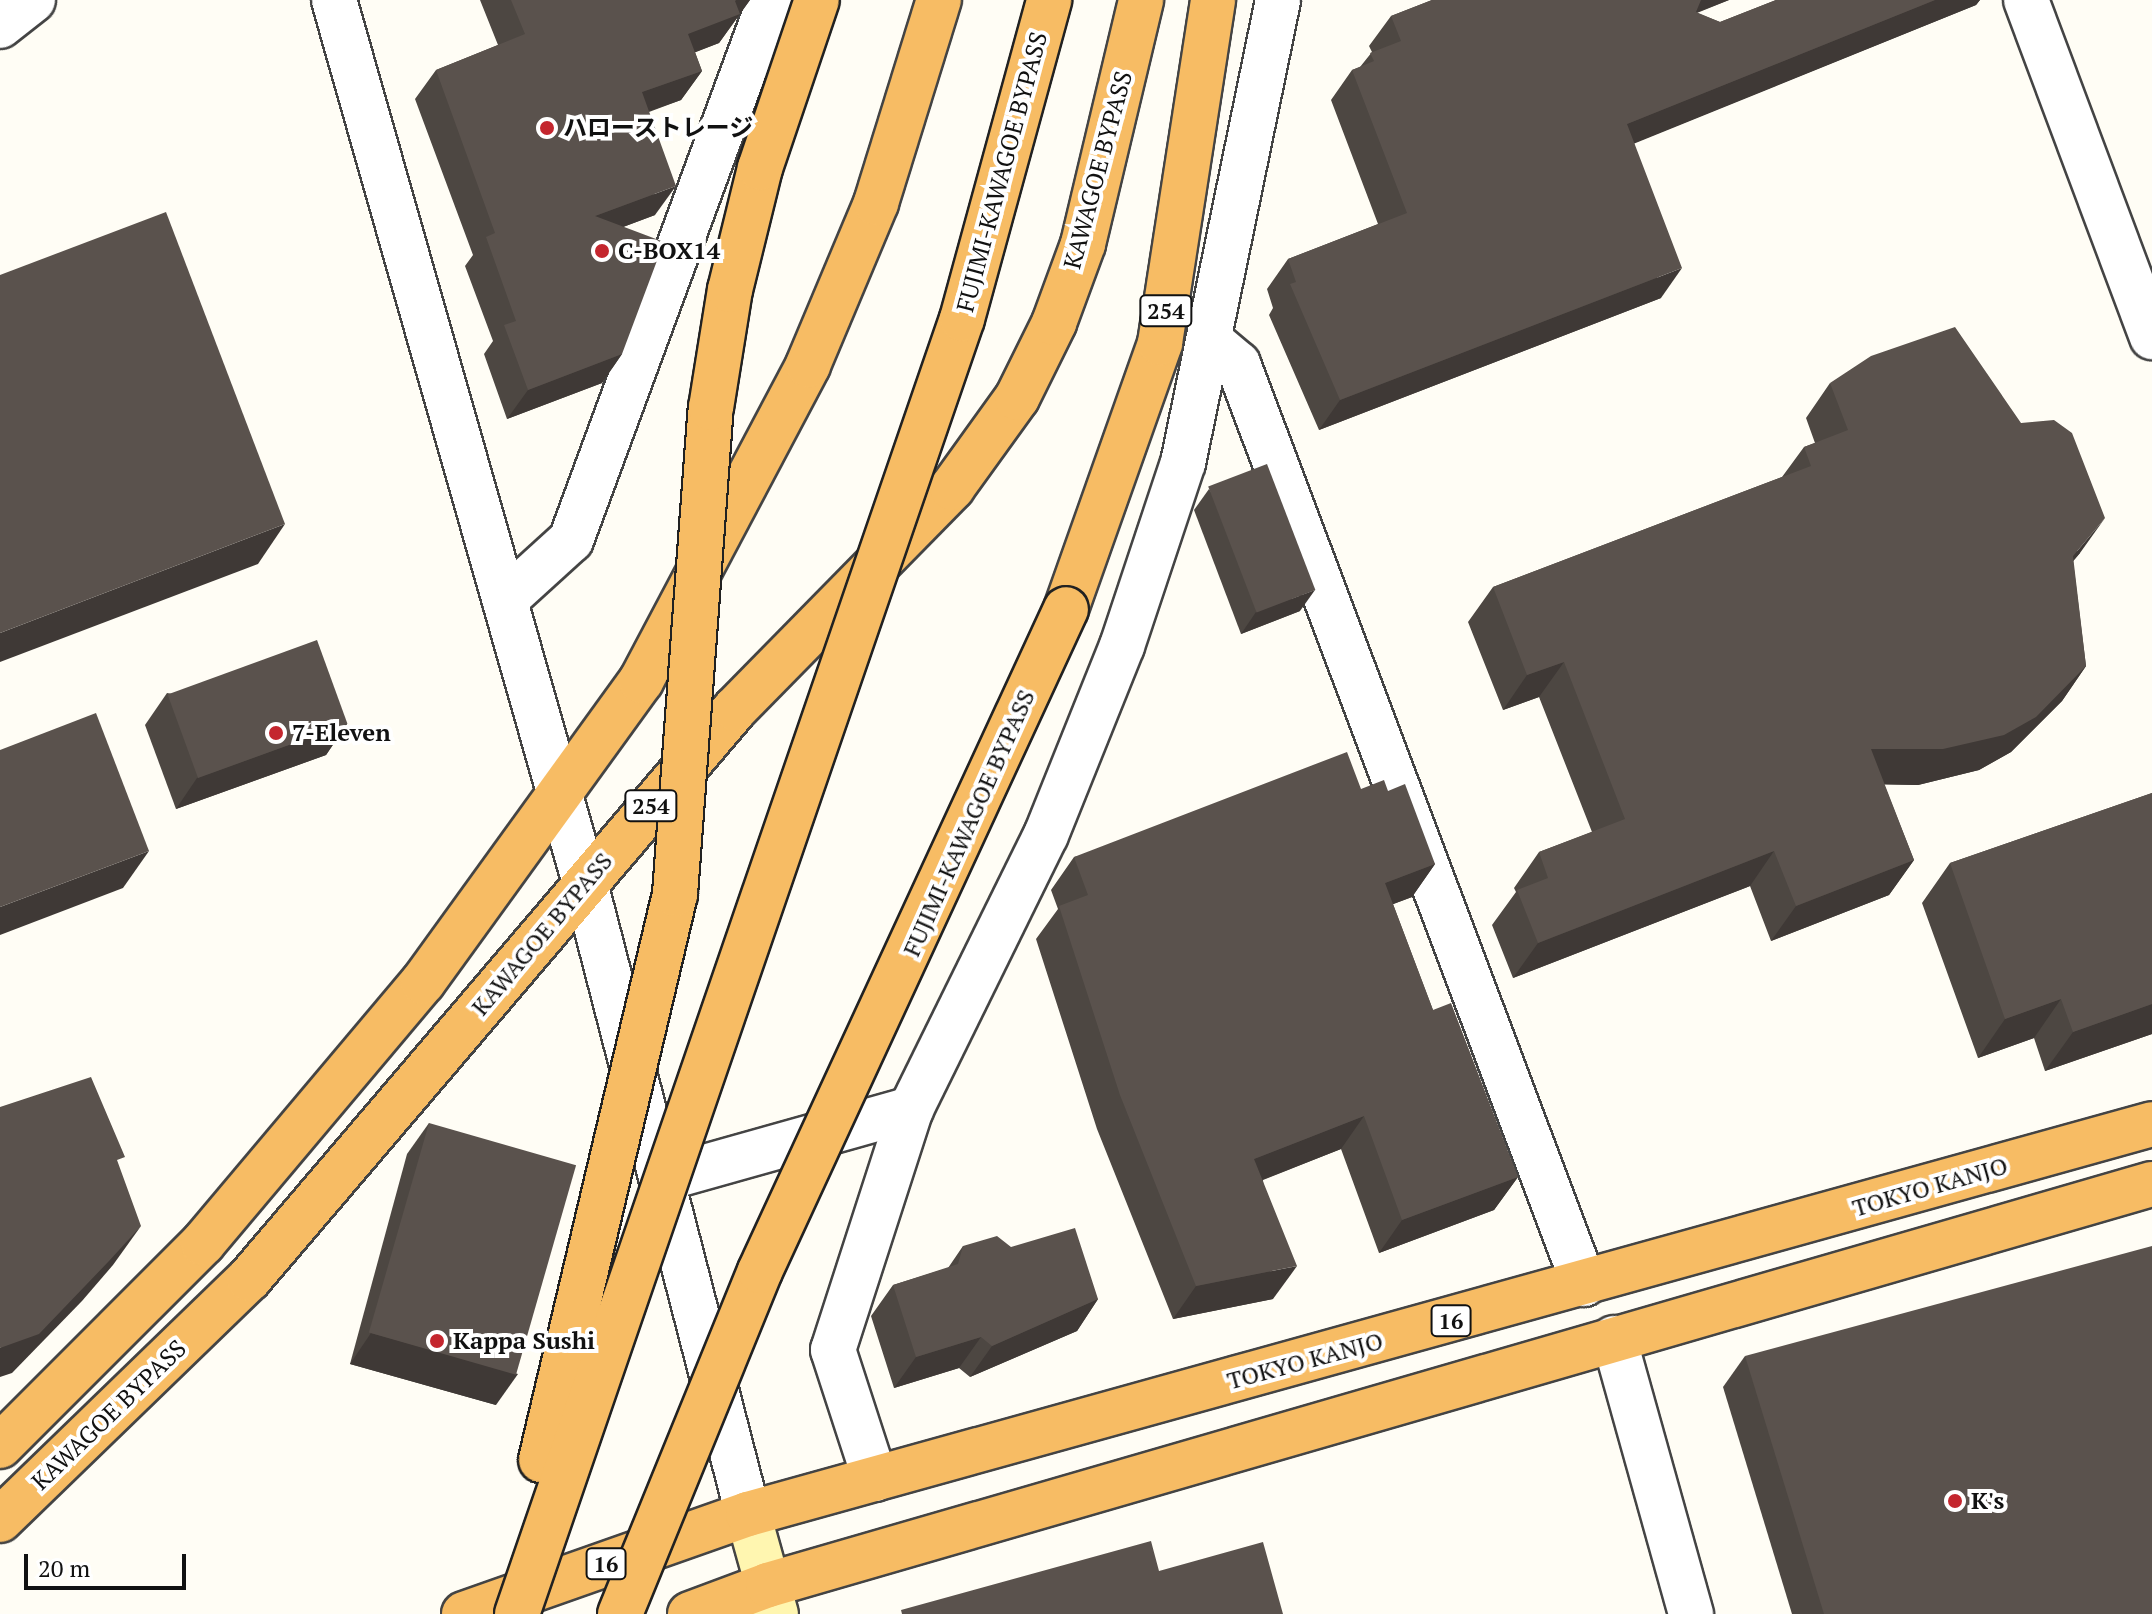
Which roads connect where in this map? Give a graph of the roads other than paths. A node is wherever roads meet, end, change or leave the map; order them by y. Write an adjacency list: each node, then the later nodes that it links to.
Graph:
1 (33, 0): 11 (street)
2 (334, 0): 14 (street)
3 (770, 0): 14 (street)
4 (817, 0): 29 (highway, 254, bridge)
5 (939, 0): 15 (highway)
6 (1049, 0): 30 (highway, FUJIMI-KAWAGOE BYPASS, bridge)
7 (1141, 0): 16 (highway, KAWAGOE BYPASS / 254)
8 (1213, 0): 31 (highway, FUJIMI-KAWAGOE BYPASS / 254, bridge)
9 (1278, 0): 13 (street)
10 (2026, 0): 12 (street)
11 (0, 26)
12 (2152, 337)
13 (1212, 342): 17 (street); 21 (street)
14 (505, 600): 15 (street)
15 (561, 798): 16 (street); 23 (highway)
16 (585, 883): 19 (street); 26 (highway, KAWAGOE BYPASS / 254)
17 (911, 1109): 19 (street); 24 (street)
18 (2152, 1124): 21 (highway, TOKYO KANJO / 16)
19 (662, 1179): 25 (street)
20 (2152, 1184): 22 (highway)
21 (1584, 1284): 24 (highway, TOKYO KANJO / 16)
22 (1614, 1338): 27 (highway); 33 (street)
23 (0, 1446)
24 (875, 1479): 25 (highway, TOKYO KANJO / 16)
25 (748, 1514): 27 (main road); 28 (highway, TOKYO KANJO / 16)
26 (0, 1520)
27 (772, 1600): 32 (highway)
28 (464, 1614)
29 (503, 1614)
30 (517, 1614)
31 (620, 1614)
32 (690, 1614)
33 (1691, 1614)

